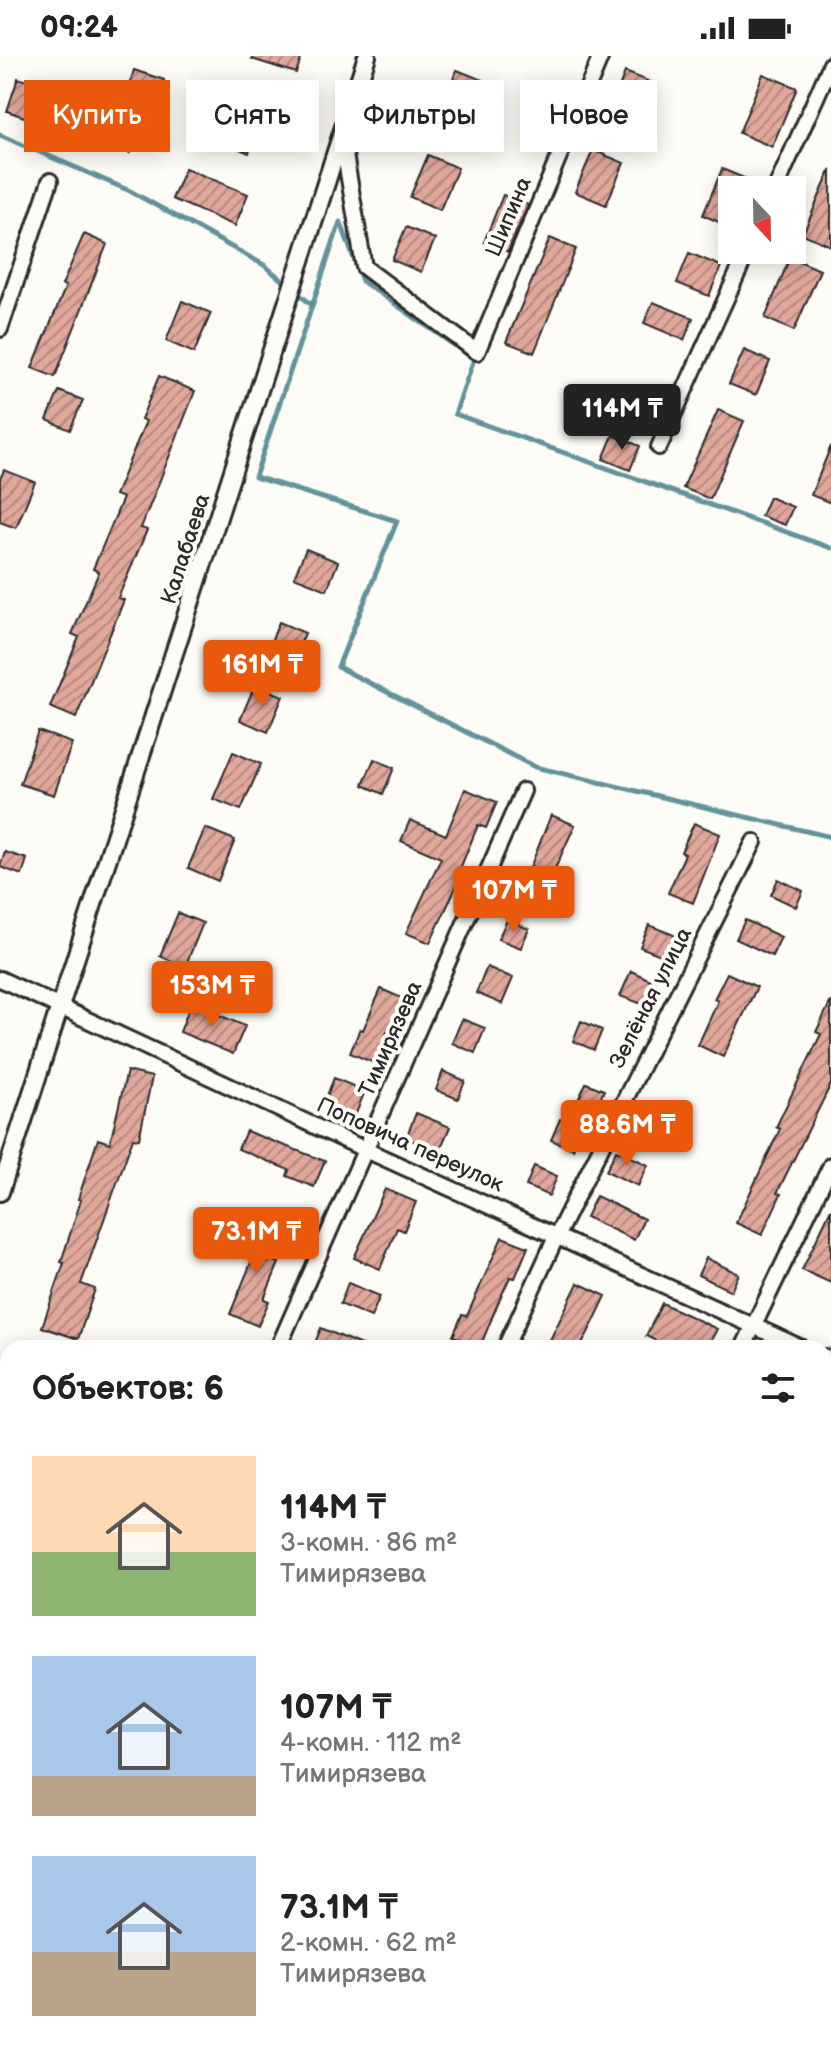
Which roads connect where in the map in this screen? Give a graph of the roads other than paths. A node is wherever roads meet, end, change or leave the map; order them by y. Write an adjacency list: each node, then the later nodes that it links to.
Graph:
1 (367, 56): 4 (street, Калабаева)
2 (601, 56): 6 (street, Шипина)
3 (831, 64): 7 (street)
4 (360, 80)
5 (337, 152): 15 (street, Калабаева)
6 (345, 152)
7 (781, 176)
8 (50, 181): 10 (street)
9 (742, 264): 11 (street)
10 (0, 329)
11 (659, 447)
12 (523, 791): 16 (street, Тимирязева)
13 (754, 842): 19 (street, Зелёная улица)
14 (0, 979): 15 (street, Поповича переулок)
15 (61, 1009): 16 (street, Поповича переулок); 18 (street, Калабаева)
16 (366, 1150): 19 (street, Поповича переулок); 21 (street, Тимирязева)
17 (831, 1165): 20 (street)
18 (0, 1192)
19 (557, 1235): 20 (street, Поповича переулок); 22 (street, Зелёная улица)
20 (753, 1327): 23 (street); 24 (street, Поповича переулок)
21 (282, 1340)
22 (509, 1340)
23 (747, 1340)
24 (783, 1340)

